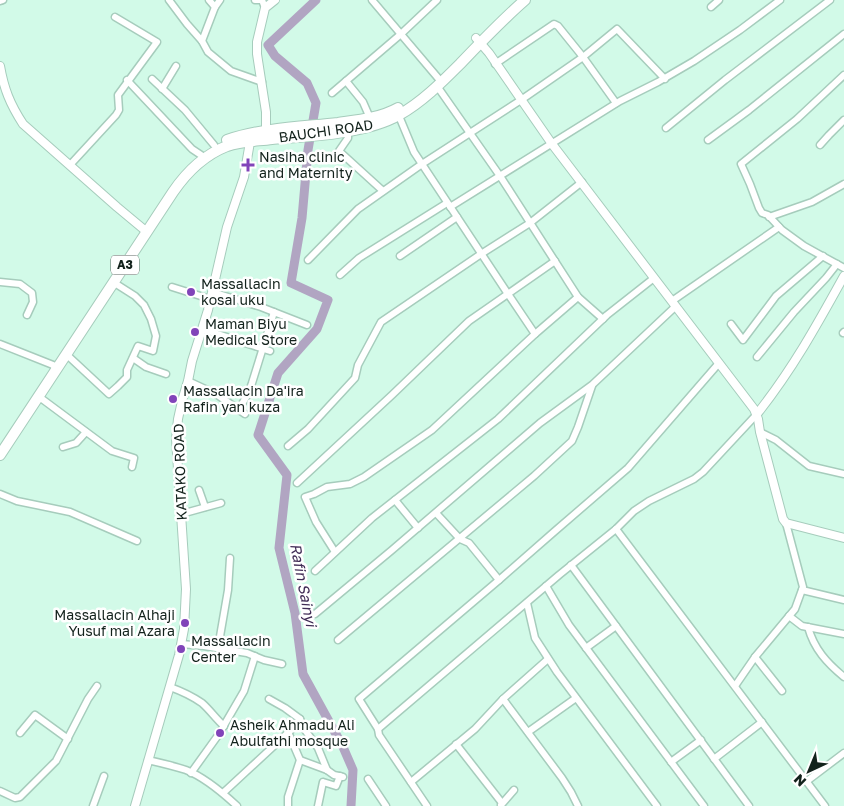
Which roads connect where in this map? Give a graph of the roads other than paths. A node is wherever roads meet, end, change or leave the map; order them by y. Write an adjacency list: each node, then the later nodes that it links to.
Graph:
1 (170, 0): 20 (street)
2 (209, 0): 14 (street)
3 (220, 0): 14 (street)
4 (255, 0): 13 (street)
5 (275, 0): 13 (street)
6 (372, 0): 17 (street)
7 (437, 0): 17 (street)
8 (516, 0): 19 (highway, BAUCHI ROAD / A3)
9 (525, 0): 19 (highway, BAUCHI ROAD / A3)
10 (719, 0): 15 (street)
11 (780, 0): 26 (street)
12 (830, 0): 41 (street)
13 (263, 3): 30 (street)
14 (215, 7): 20 (street)
15 (710, 7)
16 (114, 17): 27 (street)
17 (401, 34): 29 (street); 31 (street)
18 (844, 34): 45 (street)
19 (479, 40): 22 (street); 31 (highway, BAUCHI ROAD / A3)
20 (202, 41): 30 (street)
21 (584, 57): 22 (street); 26 (street); 35 (street); 36 (street)
22 (495, 64): 35 (street)
23 (0, 66): 34 (street)
24 (176, 66): 32 (street)
25 (844, 76): 59 (street)
26 (665, 78): 36 (street)
27 (128, 80): 50 (street); 52 (street)
28 (152, 80): 32 (street)
29 (346, 81): 33 (street); 38 (street)
30 (262, 82): 42 (street)
31 (438, 82): 37 (highway, BAUCHI ROAD / A3); 38 (highway, BAUCHI ROAD / A3); 44 (street)
32 (162, 88): 48 (street)
33 (332, 93)
34 (4, 94): 52 (street)
35 (522, 100): 44 (street); 47 (street)
36 (616, 103): 47 (street)
37 (399, 116): 40 (highway, BAUCHI ROAD / A3); 51 (street)
38 (370, 118): 40 (highway, BAUCHI ROAD / A3)
39 (844, 120): 49 (street)
40 (345, 128): 43 (highway, BAUCHI ROAD / A3); 56 (street)
41 (666, 128)
42 (266, 131): 43 (highway, BAUCHI ROAD / A3); 48 (highway, BAUCHI ROAD / A3)
43 (294, 133): 46 (highway, BAUCHI ROAD / A3)
44 (470, 133): 51 (street); 53 (street)
45 (708, 140)
46 (250, 142): 62 (highway, BAUCHI ROAD / A3); 77 (street, KATAKO ROAD)
47 (552, 144): 53 (street); 54 (street)
48 (214, 145): 50 (highway, BAUCHI ROAD / A3)
49 (820, 145)
50 (201, 155): 62 (highway, BAUCHI ROAD / A3)
51 (422, 164): 56 (street); 57 (street)
52 (70, 165): 62 (street)
53 (500, 176): 57 (street); 60 (street)
54 (582, 182): 60 (street); 72 (street)
55 (844, 184): 59 (street)
56 (384, 191): 66 (street)
57 (448, 205): 58 (street); 70 (street)
58 (457, 217): 63 (street); 64 (street)
59 (769, 217): 61 (street)
60 (530, 223): 63 (street); 67 (street)
61 (779, 227): 65 (street); 79 (street)
62 (144, 230): 74 (highway, BAUCHI ROAD / A3); 94 (highway, BAUCHI ROAD / A3)
63 (481, 254): 76 (street); 105 (street)
64 (400, 256)
65 (823, 256): 68 (street); 83 (street)
66 (308, 260)
67 (555, 261): 76 (street); 78 (street)
68 (837, 264): 69 (street); 91 (street)
69 (844, 268)
70 (340, 275)
71 (844, 276): 101 (street)
72 (654, 278): 79 (street); 82 (street)
73 (0, 282): 81 (street)
74 (114, 282): 90 (highway, BAUCHI ROAD / A3); 92 (street)
75 (172, 287): 77 (street)
76 (508, 294): 86 (street); 110 (street)
77 (211, 296): 80 (street); 85 (street, KATAKO ROAD)
78 (578, 297): 82 (street); 86 (street)
79 (674, 304): 93 (street); 97 (street)
80 (274, 312): 84 (street); 88 (street)
81 (27, 315)
82 (603, 319): 113 (street)
83 (731, 324)
84 (307, 325)
85 (202, 329): 88 (street); 96 (street, KATAKO ROAD)
86 (535, 334): 124 (street)
87 (0, 344): 94 (street)
88 (262, 348): 89 (street); 99 (street)
89 (270, 351)
90 (66, 354): 92 (street); 94 (highway, BAUCHI ROAD / A3)
91 (757, 357)
92 (133, 358): 95 (street)
93 (719, 363): 101 (street); 128 (street)
94 (54, 367): 98 (highway, BAUCHI ROAD / A3); 104 (highway, BAUCHI ROAD / A3)
95 (166, 374)
96 (188, 382): 99 (street); 117 (street, KATAKO ROAD)
97 (592, 385): 116 (street); 122 (street)
98 (38, 396): 102 (street); 107 (highway, BAUCHI ROAD / A3)
99 (240, 409): 100 (street)
100 (245, 414)
101 (757, 414): 103 (street); 120 (street)
102 (86, 432): 106 (street); 108 (street)
103 (760, 432): 109 (street); 118 (street)
104 (0, 445)
105 (288, 446)
106 (63, 447)
107 (0, 455)
108 (132, 468)
109 (844, 474)
110 (297, 483)
111 (199, 490): 115 (street)
112 (0, 494): 123 (street)
113 (395, 500): 119 (street); 124 (street)
114 (221, 503): 115 (street)
115 (205, 507): 117 (street)
116 (436, 512): 119 (street); 122 (street)
117 (181, 514): 139 (street, KATAKO ROAD)
118 (786, 524): 121 (street); 130 (street)
119 (418, 528): 133 (street)
120 (616, 528): 126 (street); 149 (street)
121 (844, 538)
122 (460, 539): 128 (street); 138 (street)
123 (137, 541)
124 (335, 552): 127 (street)
125 (230, 558): 140 (street)
126 (571, 565): 129 (street); 135 (street)
127 (315, 571)
128 (499, 580): 157 (street)
129 (546, 586): 132 (street); 141 (street)
130 (802, 590): 131 (street); 134 (street)
131 (844, 600)
132 (526, 603): 144 (street); 157 (street)
133 (315, 614)
134 (789, 616): 136 (street); 143 (street)
135 (616, 626): 141 (street); 162 (street)
136 (808, 627): 137 (street); 146 (street)
137 (844, 634)
138 (338, 640)
139 (181, 644): 140 (street); 148 (street, KATAKO ROAD)
140 (218, 648): 142 (street)
141 (586, 648): 168 (street)
142 (255, 656): 145 (street); 156 (street)
143 (754, 657): 149 (street); 150 (street)
144 (548, 659): 151 (street); 152 (street)
145 (282, 664)
146 (844, 677)
147 (96, 686): 161 (street)
148 (170, 686): 156 (street); 166 (street, KATAKO ROAD)
149 (735, 686): 155 (street)
150 (782, 691)
151 (503, 698): 159 (street); 163 (street)
152 (576, 698): 159 (street); 187 (street)
153 (268, 699): 154 (street)
154 (300, 719): 158 (street); 169 (street)
155 (762, 722): 165 (street); 173 (street)
156 (224, 726): 170 (street)
157 (378, 729): 174 (street)
158 (288, 732): 167 (street); 177 (street)
159 (528, 732): 186 (street)
160 (20, 733): 161 (street)
161 (68, 739): 176 (street)
162 (701, 740): 165 (street); 168 (street)
163 (456, 744): 174 (street); 178 (street)
164 (844, 754): 173 (street)
165 (714, 759): 189 (street)
166 (148, 760): 170 (street); 180 (street, KATAKO ROAD)
167 (300, 760): 169 (street); 182 (street)
168 (671, 762): 188 (street)
169 (327, 770): 183 (street)
170 (191, 773): 177 (street)
171 (104, 776): 179 (street)
172 (368, 779): 184 (street)
173 (807, 781): 190 (street)
174 (411, 782): 185 (street)
175 (514, 790): 178 (street)
176 (0, 791)
177 (223, 794): 181 (street)
178 (501, 805)
179 (93, 806)
180 (135, 806)
181 (236, 806)
182 (288, 806)
183 (318, 806)
184 (386, 806)
185 (427, 806)
186 (578, 806)
187 (657, 806)
188 (704, 806)
189 (749, 806)
190 (825, 806)

